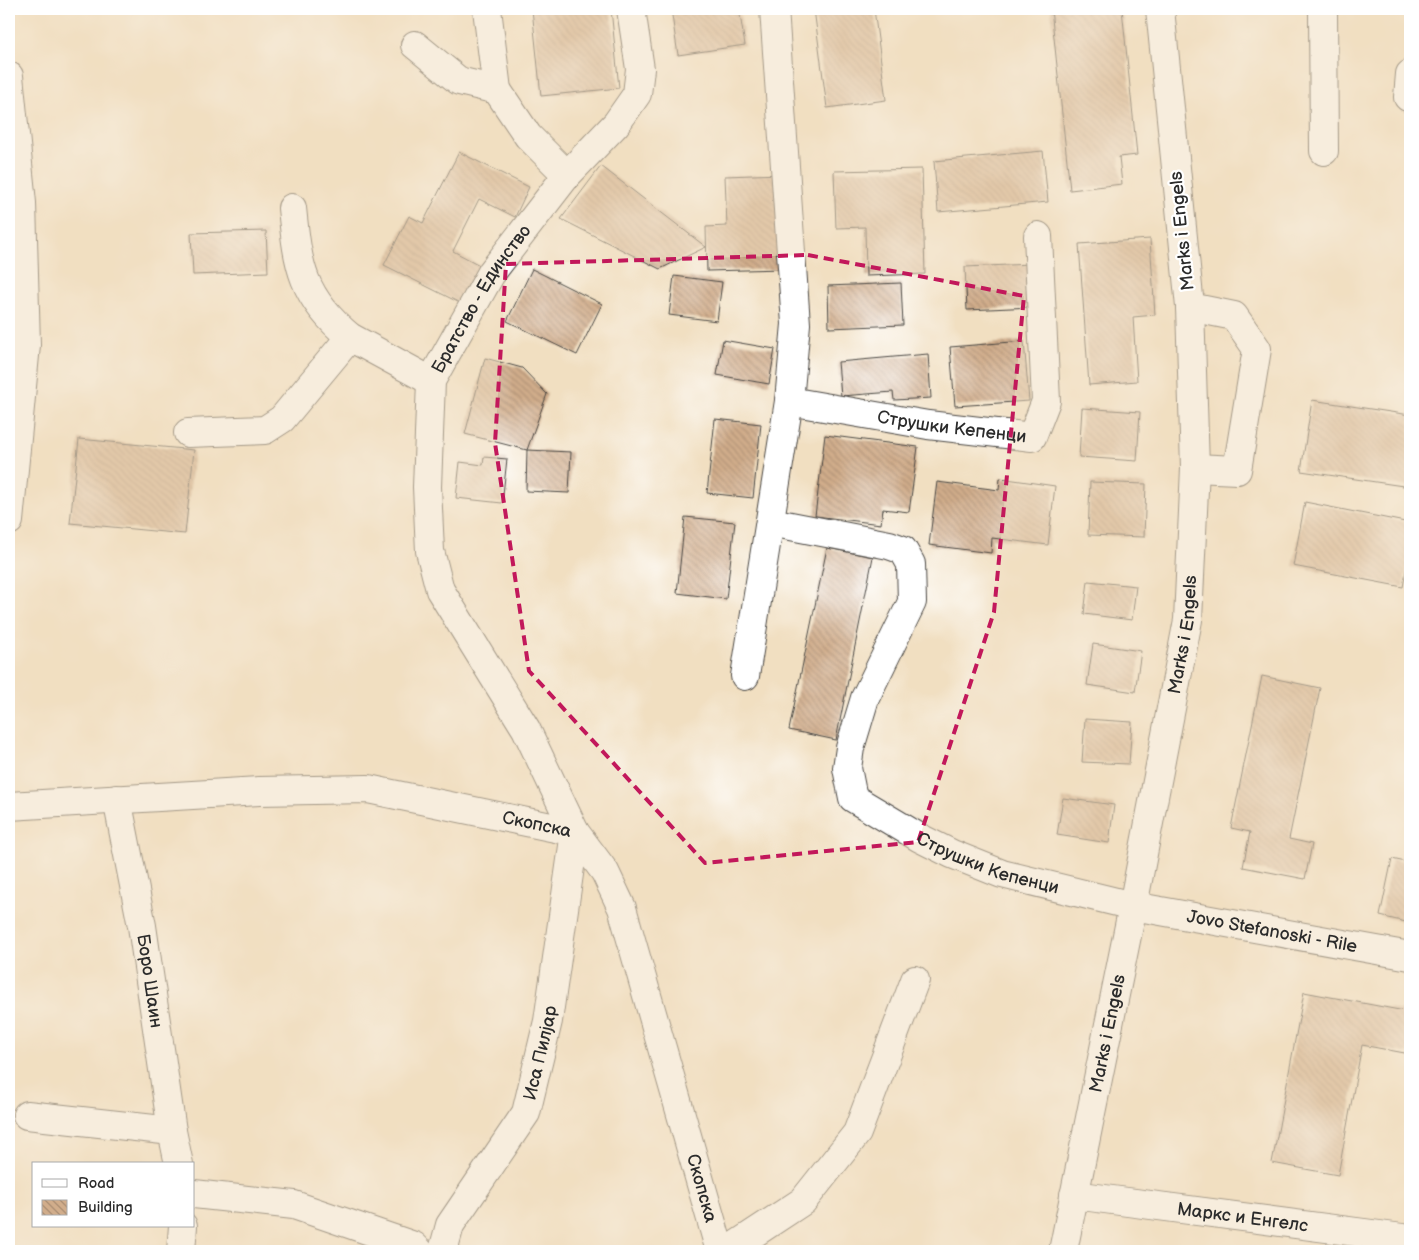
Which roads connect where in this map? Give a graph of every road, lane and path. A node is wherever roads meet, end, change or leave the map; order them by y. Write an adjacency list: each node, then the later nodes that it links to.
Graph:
1 (488, 9): 8 (street)
2 (631, 9): 10 (street, Братство - Единство)
3 (774, 9): 16 (street)
4 (1160, 9): 13 (street, Marks i Engels)
5 (1323, 9): 9 (street)
6 (415, 45): 8 (street)
7 (9, 76): 19 (street)
8 (497, 90): 10 (street)
9 (1324, 151)
10 (567, 175): 15 (street, Братство - Единство)
11 (292, 208): 14 (street)
12 (1038, 236): 16 (street, Струшки Кепенци)
13 (1190, 307): 18 (street, Marks i Engels); 18 (street)
14 (350, 337): 15 (street); 17 (street)
15 (431, 382): 24 (street, Братство - Единство)
16 (789, 401): 20 (street)
17 (188, 433)
18 (1196, 468): 25 (street, Marks i Engels)
19 (9, 521)
20 (770, 522): 21 (street); 25 (street, Струшки Кепенци)
21 (745, 676)
22 (117, 799): 23 (street, Скопска); 24 (street, Скопска); 29 (street, Боро Шаин)
23 (9, 806)
24 (575, 832): 37 (street, Иса Пилјар); 38 (street, Скопска)
25 (1133, 906): 26 (street, Jovo Stefanoski - Rile); 32 (street, Marks i Engels)
26 (1410, 956)
27 (915, 980): 39 (street)
28 (27, 1115): 29 (street)
29 (172, 1131): 30 (street, Боро Шаин)
30 (179, 1162)
31 (195, 1194): 36 (street)
32 (1074, 1195): 34 (street, Маркс и Енгелс); 40 (street, Marks i Engels)
33 (183, 1228): 35 (street)
34 (1410, 1239)
35 (181, 1251)
36 (419, 1251)
37 (443, 1251)
38 (720, 1251)
39 (727, 1251)
40 (1063, 1251)

